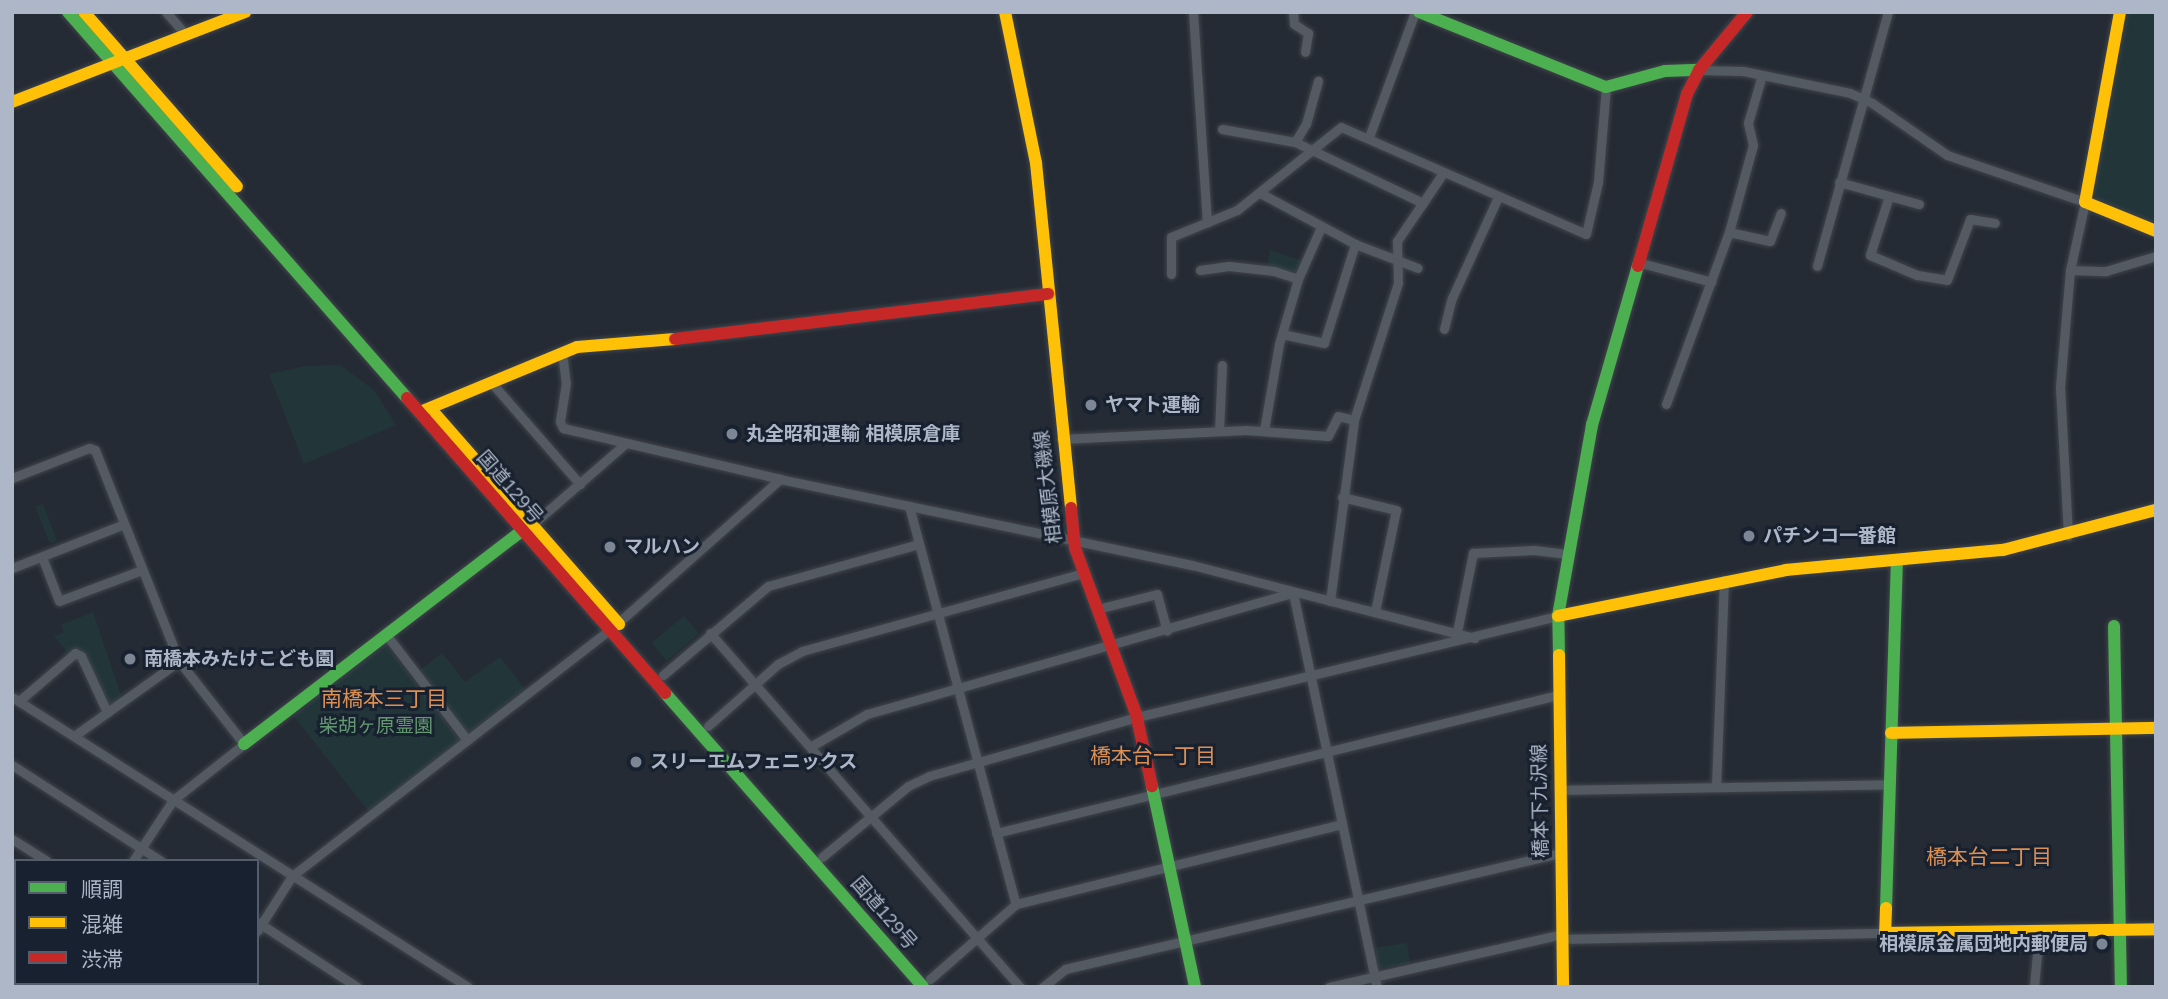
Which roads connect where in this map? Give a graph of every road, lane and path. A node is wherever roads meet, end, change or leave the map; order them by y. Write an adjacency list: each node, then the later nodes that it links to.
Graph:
1 (68, 12): 15 (main road, 国道129号)
2 (84, 12): 14 (main road, 国道129号)
3 (166, 12): 12 (street)
4 (245, 12): 12 (main road)
5 (1005, 12): 51 (main road, 相模原大磯線)
6 (1193, 12): 35 (street)
7 (1293, 12): 13 (street)
8 (1417, 12): 19 (main road); 23 (street)
9 (1747, 12): 16 (main road, 橋本下九沢線)
10 (1888, 12): 20 (street)
11 (2120, 12): 31 (main road)
12 (186, 35): 14 (main road)
13 (1304, 52)
14 (127, 59): 15 (main road); 58 (main road, 国道129号)
15 (113, 64): 21 (main road); 58 (main road, 国道129号)
16 (1699, 70): 17 (street); 19 (main road); 43 (main road, 橋本下九沢線)
17 (1762, 75): 20 (street); 39 (street)
18 (1318, 81): 24 (street)
19 (1606, 87): 30 (street)
20 (1862, 98): 27 (street); 31 (street)
21 (12, 102)
22 (1222, 129): 24 (street)
23 (1369, 137): 25 (street); 26 (street)
24 (1295, 142): 25 (street)
25 (1311, 149): 28 (street); 32 (street)
26 (1443, 173): 30 (street); 32 (street)
27 (1839, 182): 29 (street); 44 (street)
28 (1260, 193): 35 (street); 37 (street)
29 (1889, 196): 33 (street); 36 (street)
30 (1498, 197): 52 (street)
31 (2085, 202): 38 (main road); 46 (street)
32 (1423, 203): 42 (street)
33 (1919, 204)
34 (1781, 213): 39 (street)
35 (1207, 223): 48 (street)
36 (1995, 223)
37 (1321, 227): 40 (street); 49 (street)
38 (2156, 231)
39 (1729, 232): 50 (street)
40 (1355, 244): 42 (street); 53 (street)
41 (2156, 256): 46 (street)
42 (1397, 261): 45 (street); 59 (street)
43 (1641, 263): 50 (street); 76 (main road, 橋本下九沢線)
44 (1817, 266)
45 (1418, 268)
46 (2070, 270): 73 (street)
47 (1200, 271): 49 (street)
48 (1171, 274)
49 (1298, 279): 53 (street)
50 (1712, 282): 57 (street)
51 (1048, 294): 54 (main road); 62 (main road, 相模原大磯線)
52 (1444, 329)
53 (1282, 334): 60 (street)
54 (562, 352): 56 (main road); 63 (street)
55 (1222, 365): 61 (street)
56 (490, 381): 58 (main road); 66 (street)
57 (1666, 404)
58 (424, 409): 70 (main road, 国道129号); 72 (main road, 国道129号)
59 (1354, 420): 60 (street); 67 (street)
60 (1264, 430): 61 (street)
61 (1219, 431): 62 (street)
62 (1061, 439): 74 (main road, 相模原大磯線)
63 (625, 443): 65 (street); 66 (street)
64 (12, 478): 71 (street)
65 (780, 479): 68 (street); 89 (street)
66 (580, 484): 70 (street)
67 (1342, 497): 84 (street); 87 (street)
68 (909, 506): 74 (street); 75 (street)
69 (2156, 510): 73 (main road)
70 (534, 523): 72 (main road); 89 (main road, 国道129号)
71 (124, 524): 77 (street); 80 (street)
72 (521, 530): 89 (main road, 国道129号); 93 (main road)
73 (2068, 536): 78 (main road)
74 (1073, 540): 81 (main road, 相模原大磯線); 83 (street)
75 (918, 544): 86 (street); 94 (street)
76 (1567, 554): 88 (main road, 橋本下九沢線); 92 (street)
77 (42, 556): 79 (street); 80 (street)
78 (1897, 562): 82 (main road); 109 (main road)
79 (12, 568)
80 (142, 570): 97 (street)
81 (1083, 573): 85 (main road, 相模原大磯線); 86 (street)
82 (1724, 580): 88 (main road); 118 (street)
83 (1293, 593): 84 (street); 91 (street); 99 (street)
84 (1331, 601): 87 (street)
85 (1097, 609): 91 (street); 96 (main road, 相模原大磯線)
86 (937, 611): 100 (street); 101 (street)
87 (1375, 611): 92 (street)
88 (1558, 616): 95 (street); 102 (main road, 橋本下九沢線)
89 (614, 626): 98 (main road, 国道129号); 111 (street); 145 (main road, 国道129号)
90 (2114, 626): 107 (main road)
91 (1167, 631): 96 (street)
92 (1457, 632): 95 (street)
93 (385, 633): 111 (street); 112 (main road)
94 (710, 633): 98 (street); 100 (street)
95 (1475, 638): 99 (street)
96 (1112, 646): 101 (street); 105 (main road, 相模原大磯線)
97 (179, 661): 104 (street); 112 (street)
98 (663, 675): 106 (main road, 国道129号)
99 (1311, 676): 105 (street); 114 (street)
100 (754, 685): 106 (street); 113 (street)
101 (958, 690): 113 (street); 115 (street)
102 (1558, 695): 114 (street); 119 (main road, 橋本下九沢線)
103 (15, 699): 104 (street); 110 (street)
104 (107, 712): 110 (street)
105 (1137, 717): 115 (street); 120 (main road, 相模原大磯線)
106 (708, 726): 128 (main road, 国道129号)
107 (2116, 729): 108 (main road); 109 (main road); 138 (main road)
108 (2156, 729)
109 (1891, 733): 117 (main road)
110 (74, 736): 121 (street)
111 (467, 740): 133 (street)
112 (244, 744): 121 (street)
113 (810, 747): 122 (street)
114 (1326, 752): 120 (street); 123 (street)
115 (977, 761): 122 (street); 124 (street)
116 (12, 765): 126 (street)
117 (1889, 784): 118 (street); 140 (main road)
118 (1716, 787): 119 (street)
119 (1559, 790): 127 (main road, 橋本下九沢線)
120 (1154, 794): 124 (street); 132 (main road, 相模原大磯線)
121 (173, 800): 126 (street); 133 (street)
122 (870, 816): 128 (street); 141 (street)
123 (1341, 824): 132 (street); 134 (street)
124 (996, 833): 135 (street)
125 (12, 839): 129 (street)
126 (141, 848): 130 (street); 131 (street)
127 (1560, 853): 134 (street); 142 (main road, 橋本下九沢線)
128 (822, 857): 145 (main road, 国道129号)
129 (44, 859)
130 (134, 859)
131 (158, 859)
132 (1169, 866): 135 (street); 143 (main road, 相模原大磯線)
133 (292, 876): 136 (street); 147 (street)
134 (1358, 900): 143 (street); 144 (street)
135 (1016, 904): 141 (street)
136 (259, 926): 146 (street)
137 (2156, 929): 138 (main road)
138 (2120, 930): 139 (main road); 155 (main road)
139 (2039, 931): 140 (main road); 154 (street)
140 (1885, 933): 142 (street)
141 (976, 937): 145 (street); 148 (street)
142 (1562, 937): 144 (street); 153 (main road, 橋本下九沢線)
143 (1185, 940): 149 (street); 150 (main road, 相模原大磯線)
144 (1375, 976): 151 (street); 152 (street)
145 (930, 984)
146 (357, 987)
147 (468, 987)
148 (1020, 987)
149 (1043, 987)
150 (1195, 987)
151 (1329, 987)
152 (1377, 987)
153 (1563, 987)
154 (2034, 987)
155 (2121, 987)

